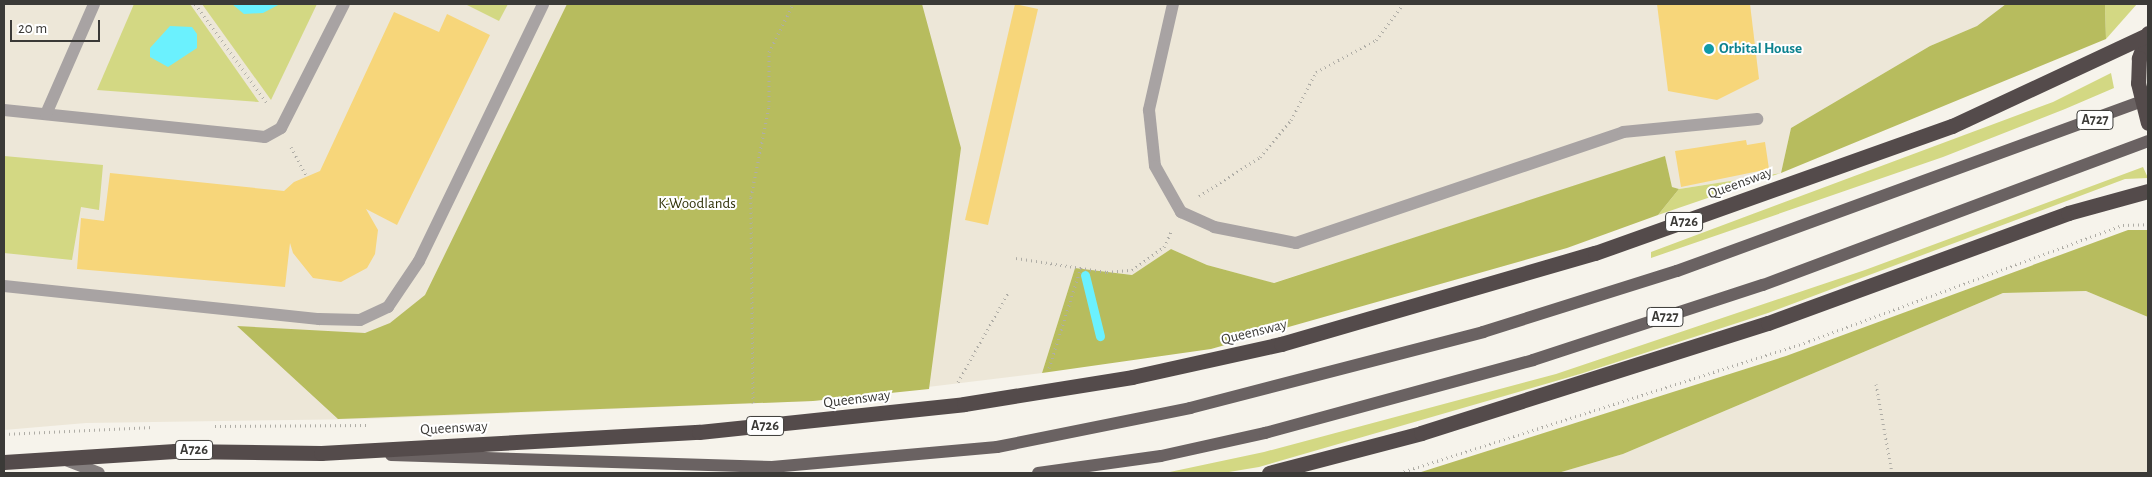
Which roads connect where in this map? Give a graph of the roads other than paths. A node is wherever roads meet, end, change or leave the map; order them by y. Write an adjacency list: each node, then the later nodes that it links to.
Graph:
1 (94, 4): 8 (lane)
2 (344, 4): 8 (lane)
3 (543, 4): 13 (lane)
4 (1173, 4): 9 (lane)
5 (2148, 34): 10 (highway, A726); 14 (highway, Queensway / A726)
6 (2148, 99): 14 (main road, Queensway / A727)
7 (4, 110): 8 (lane)
8 (46, 114)
9 (1757, 119)
10 (2148, 123)
11 (2148, 140): 18 (main road, A727)
12 (2148, 191): 19 (highway)
13 (4, 286)
14 (321, 453): 15 (highway, Queensway / A726)
15 (68, 461): 16 (highway, Queensway / A726); 17 (street)
16 (4, 462)
17 (99, 473)
18 (1038, 473)
19 (1269, 473)

